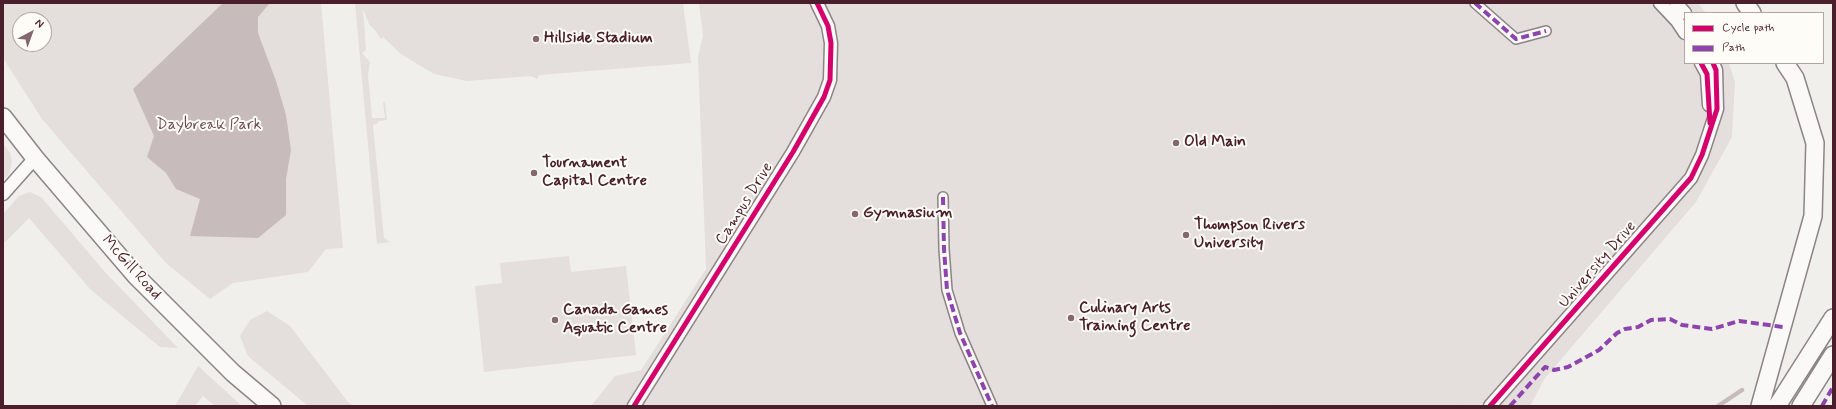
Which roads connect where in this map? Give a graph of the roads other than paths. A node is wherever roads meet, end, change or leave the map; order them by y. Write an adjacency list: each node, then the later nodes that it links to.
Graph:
1 (817, 3): 21 (street, Campus Drive)
2 (1474, 3): 8 (street)
3 (1660, 3): 9 (street)
4 (1676, 3): 6 (street)
5 (1745, 3): 7 (main road)
6 (1684, 12)
7 (1751, 12)
8 (1546, 31)
9 (1684, 32)
10 (1702, 64): 14 (street, University Drive)
11 (1713, 64): 14 (street, University Drive)
12 (1786, 64): 24 (main road)
13 (3, 117): 15 (main road, McGill Road)
14 (1711, 131): 23 (street, University Drive)
15 (35, 158): 16 (street); 20 (main road, McGill Road)
16 (3, 194)
17 (943, 197): 22 (street)
18 (1833, 318): 25 (main road)
19 (1833, 355): 26 (main road)
20 (272, 406)
21 (634, 406)
22 (992, 406)
23 (1490, 406)
24 (1760, 406)
25 (1777, 406)
26 (1801, 406)

